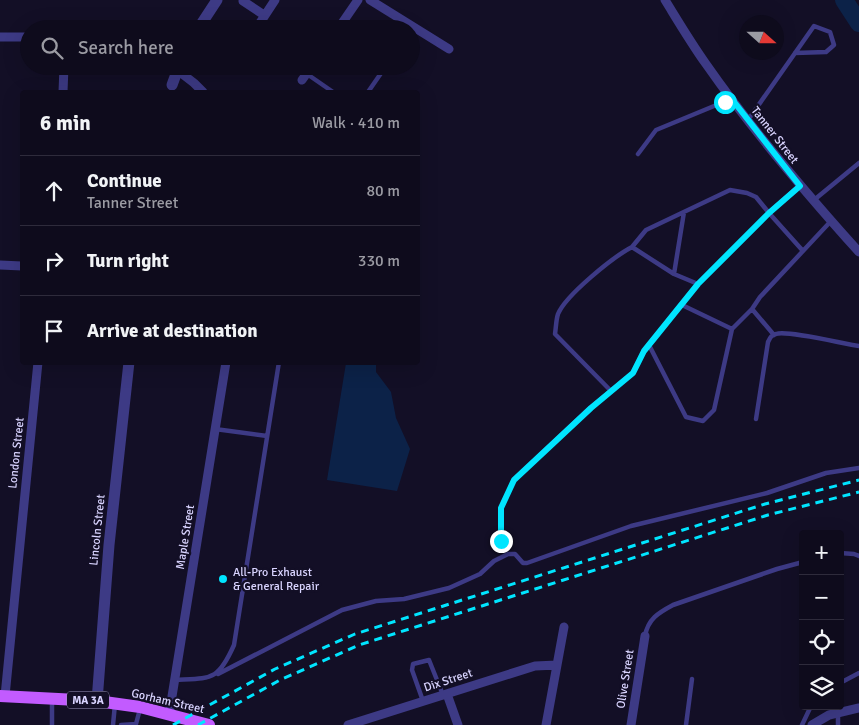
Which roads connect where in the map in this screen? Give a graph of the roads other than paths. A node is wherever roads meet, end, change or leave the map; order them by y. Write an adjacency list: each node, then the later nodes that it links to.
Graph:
1 (217, 0): 8 (street)
2 (275, 0): 7 (street)
3 (358, 0): 10 (street)
4 (370, 0): 11 (street)
5 (665, 0): 27 (street, Tanner Street)
6 (243, 1): 7 (street)
7 (264, 15): 9 (street)
8 (203, 20)
9 (261, 20)
10 (344, 20)
11 (400, 20)
12 (420, 33): 15 (street)
13 (0, 37): 14 (street)
14 (20, 37)
15 (449, 49)
16 (795, 53): 16 (lane); 28 (lane)
17 (64, 75): 23 (street)
18 (175, 75): 22 (street, bridge)
19 (184, 75): 24 (street)
20 (308, 75): 25 (lane)
21 (380, 75): 26 (lane)
22 (170, 89)
23 (63, 90)
24 (201, 90)
25 (330, 90)
26 (369, 90)
27 (731, 98): 28 (street, Tanner Street); 29 (lane)
28 (748, 120): 31 (street, Tanner Street)
29 (638, 154)
30 (859, 163): 32 (lane)
31 (800, 186): 32 (street, Tanner Street); 34 (lane)
32 (813, 201): 35 (street, Tanner Street)
33 (684, 212): 34 (lane); 36 (lane); 41 (lane)
34 (769, 213): 37 (lane); 42 (lane)
35 (831, 221): 37 (lane); 38 (street, Tanner Street)
36 (632, 246): 41 (lane); 53 (lane)
37 (804, 252): 44 (lane)
38 (859, 252)
39 (0, 265): 40 (street)
40 (20, 266)
41 (674, 274): 42 (lane)
42 (698, 284): 43 (lane)
43 (682, 304): 45 (lane); 47 (lane)
44 (752, 309): 45 (lane); 46 (lane)
45 (732, 329): 47 (lane)
46 (774, 335): 48 (lane); 54 (lane)
47 (649, 345): 53 (lane)
48 (859, 346)
49 (38, 365): 71 (street, London Street)
50 (129, 365): 73 (street, Lincoln Street)
51 (226, 365): 55 (street, Maple Street)
52 (279, 365): 56 (lane)
53 (611, 391): 58 (lane)
54 (756, 418)
55 (215, 429): 56 (lane); 67 (street, Maple Street)
56 (267, 436): 66 (lane)
57 (859, 468): 66 (lane)
58 (501, 541)
59 (844, 553): 60 (lane)
60 (859, 556)
61 (799, 563): 63 (lane)
62 (564, 627): 64 (street)
63 (645, 636): 88 (street, Olive Street)
64 (557, 664): 70 (street, Dix Street); 87 (street)
65 (859, 673): 69 (lane)
66 (218, 674): 67 (lane)
67 (174, 680): 80 (street, Maple Street)
68 (692, 680): 89 (lane)
69 (844, 681)
70 (445, 694): 74 (street, Dix Street); 74 (lane); 86 (street)
71 (3, 696): 72 (main road, Gorham Street / MA 3A)
72 (52, 699): 73 (main road, Gorham Street / MA 3A); 81 (lane)
73 (97, 701): 75 (main road, Gorham Street / MA 3A)
74 (423, 701): 85 (street, Dix Street)
75 (115, 704): 76 (main road, Gorham Street / MA 3A); 82 (lane)
76 (140, 707): 80 (main road, Gorham Street / MA 3A); 83 (lane)
77 (859, 708): 79 (street)
78 (809, 710): 90 (lane)
79 (838, 712): 91 (street); 92 (lane)
80 (169, 715): 84 (main road, Gorham Street / MA 3A)
81 (52, 725)
82 (113, 725)
83 (121, 725)
84 (209, 725)
85 (348, 725)
86 (458, 725)
87 (546, 725)
88 (631, 725)
89 (686, 725)
90 (802, 725)
91 (812, 725)
92 (838, 725)

